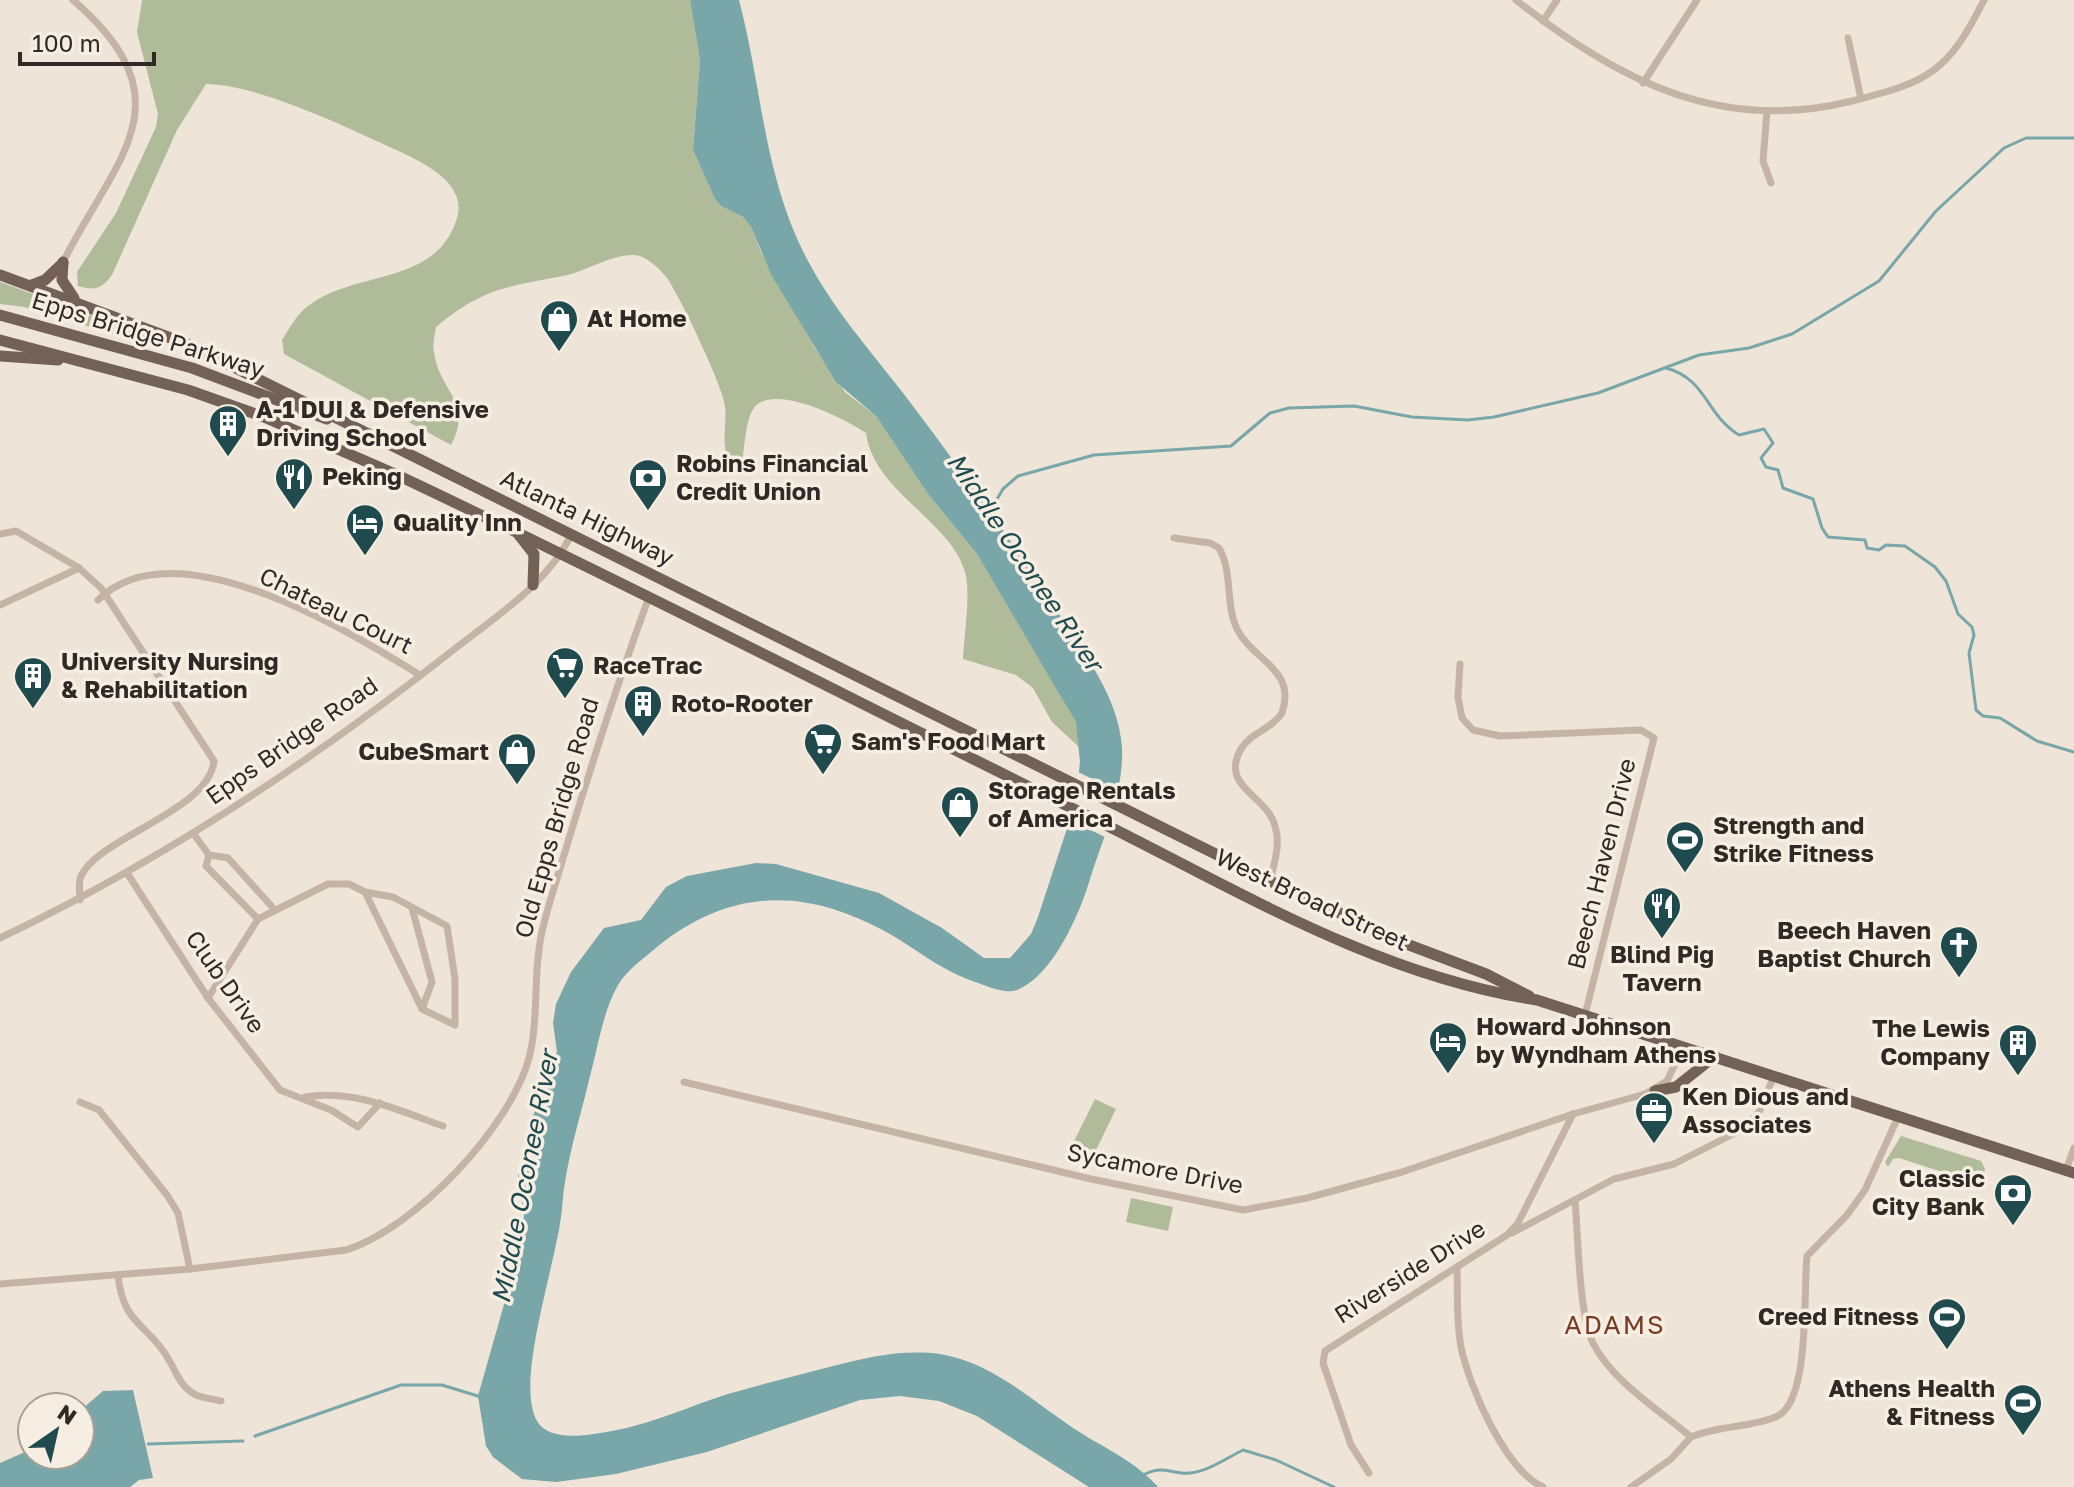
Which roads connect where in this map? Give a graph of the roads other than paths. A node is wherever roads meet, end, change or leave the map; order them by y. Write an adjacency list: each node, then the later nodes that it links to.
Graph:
1 (73, 0): 7 (street)
2 (89, 0): 7 (street)
3 (1516, 0): 8 (street)
4 (1557, 0): 8 (street)
5 (1697, 0): 10 (street)
6 (1984, 0): 11 (street)
7 (82, 8): 14 (street)
8 (1543, 21): 10 (street)
9 (1848, 38): 11 (street)
10 (1643, 83): 12 (street)
11 (1861, 99): 12 (street)
12 (1767, 111): 13 (street)
13 (1771, 183)
14 (63, 262): 16 (main road); 17 (main road)
15 (0, 275): 16 (main road, Atlanta Highway)
16 (31, 285): 17 (main road, Atlanta Highway)
17 (77, 302): 22 (main road, Atlanta Highway)
18 (0, 315): 22 (main road, Epps Bridge Parkway)
19 (0, 340): 21 (main road, Atlanta Highway)
20 (0, 356): 21 (main road, Epps Bridge Parkway)
21 (70, 360): 23 (main road, Atlanta Highway)
22 (371, 436): 24 (main road, Atlanta Highway)
23 (516, 532): 27 (main road, Atlanta Highway); 29 (main road)
24 (572, 533): 27 (street, Epps Bridge Road); 35 (main road, Atlanta Highway)
25 (0, 534): 28 (street)
26 (1174, 538): 40 (street)
27 (562, 554): 29 (street, Epps Bridge Road); 31 (main road, Atlanta Highway)
28 (79, 568): 30 (street); 32 (street)
29 (533, 585): 34 (street, Epps Bridge Road)
30 (102, 597): 34 (street, Chateau Court); 42 (street)
31 (649, 597): 36 (main road, Atlanta Highway); 69 (street, Old Epps Bridge Road)
32 (0, 605)
33 (1460, 664): 52 (street, Beech Haven Drive)
34 (420, 675): 37 (street, Epps Bridge Road)
35 (1104, 797): 40 (main road, West Broad Street)
36 (1078, 811): 48 (main road, West Broad Street)
37 (193, 833): 38 (street); 39 (street, Epps Bridge Road)
38 (209, 855): 44 (street); 46 (street)
39 (127, 873): 42 (street, Epps Bridge Road); 49 (street, Club Drive)
40 (1270, 881): 45 (main road, West Broad Street)
41 (365, 892): 43 (street); 44 (street); 51 (street)
42 (80, 900): 47 (street, Epps Bridge Road)
43 (412, 907): 51 (street); 51 (street)
44 (274, 909): 46 (street)
45 (1346, 918): 48 (main road); 50 (main road, West Broad Street)
46 (258, 919): 49 (street)
47 (0, 938)
48 (1337, 938): 50 (main road, West Broad Street)
49 (208, 998): 58 (street, Club Drive)
50 (1537, 1000): 52 (main road, West Broad Street)
51 (422, 1009)
52 (1585, 1015): 53 (main road, West Broad Street)
53 (1683, 1047): 54 (main road, West Broad Street); 57 (street)
54 (1715, 1056): 55 (main road, West Broad Street); 57 (main road)
55 (1774, 1076): 62 (main road, West Broad Street); 66 (street, Riverside Drive)
56 (684, 1082): 61 (street, Sycamore Drive)
57 (1655, 1091): 61 (street, Sycamore Drive)
58 (303, 1097): 60 (street); 60 (street, Club Drive)
59 (80, 1102): 69 (street)
60 (380, 1103): 63 (street)
61 (1573, 1114): 67 (street, Riverside Drive)
62 (1898, 1117): 65 (main road, West Broad Street); 73 (street)
63 (443, 1126)
64 (2074, 1148): 65 (street)
65 (2070, 1171)
66 (1575, 1201): 67 (street, Riverside Drive); 73 (street)
67 (1507, 1235): 68 (street, Riverside Drive)
68 (1457, 1267): 74 (street, Riverside Drive); 75 (street)
69 (190, 1269): 70 (street, Old Epps Bridge Road)
70 (118, 1275): 71 (street, Old Epps Bridge Road); 72 (street)
71 (0, 1284)
72 (221, 1401)
73 (1691, 1437): 76 (street)
74 (1369, 1473)
75 (1543, 1487)
76 (1631, 1487)

